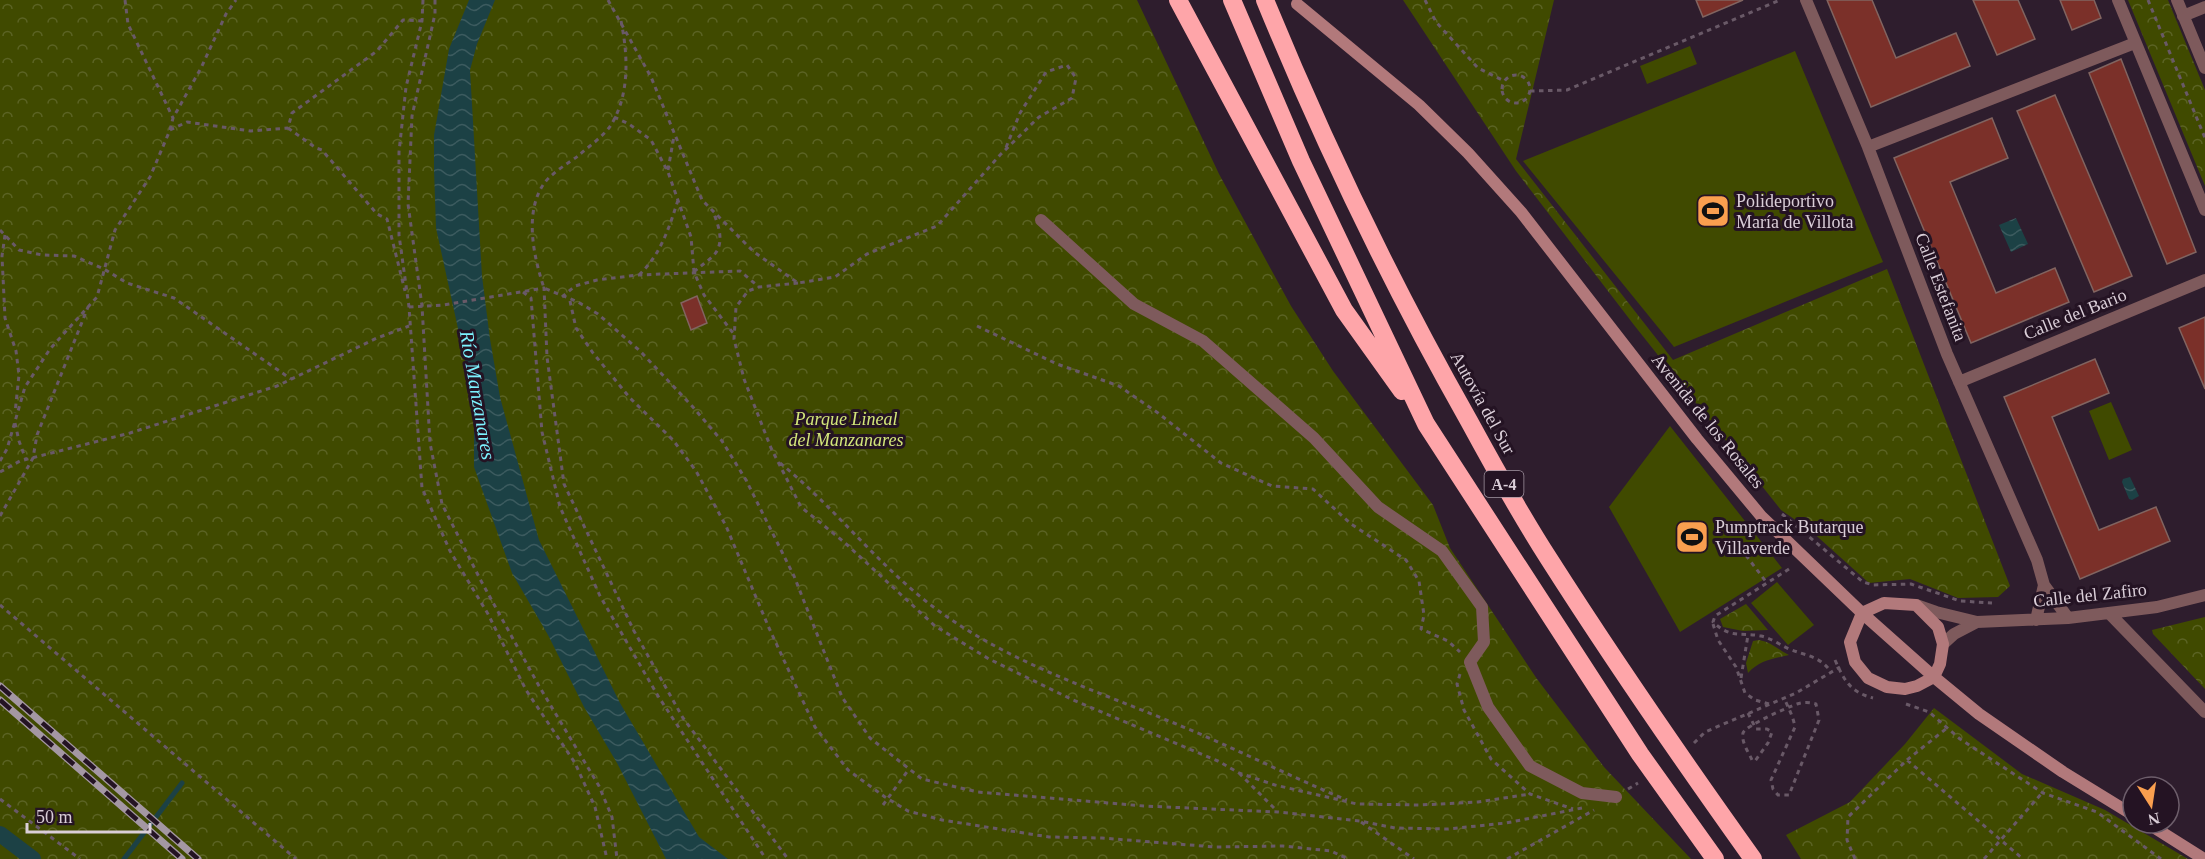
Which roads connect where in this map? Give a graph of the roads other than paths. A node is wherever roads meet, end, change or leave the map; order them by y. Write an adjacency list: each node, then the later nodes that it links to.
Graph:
1 (1178, 0): 17 (highway)
2 (1232, 0): 17 (highway, A-4)
3 (1265, 0): 33 (highway, Autovía del Sur / A-4)
4 (1806, 0): 12 (street, Calle Estefanita)
5 (2118, 0): 10 (street)
6 (2177, 0): 9 (street)
7 (1297, 4): 21 (street, Avenida de los Rosales)
8 (2205, 7): 9 (street)
9 (2183, 16): 11 (street)
10 (2136, 43): 12 (street); 13 (street)
11 (2205, 68)
12 (1868, 147): 16 (street, Calle Estefanita)
13 (2205, 210)
14 (1041, 220): 29 (street)
15 (2205, 280): 16 (street, Calle del Bario)
16 (1959, 382): 18 (street, Calle Estefanita)
17 (1426, 424): 32 (highway, A-4)
18 (2044, 585): 23 (street, Calle Estefanita); 24 (street, Calle Estefanita)
19 (2205, 595): 22 (street, Calle del Zafiro)
20 (1916, 605): 21 (street); 25 (street, Calle del Zafiro); 26 (street)
21 (1862, 613): 27 (street, Avenida de los Rosales); 27 (street)
22 (2109, 613): 23 (street, Calle del Zafiro); 28 (street)
23 (2068, 618): 24 (street, Calle del Zafiro)
24 (2036, 620): 25 (street, Calle del Zafiro)
25 (1977, 622): 26 (street, Calle del Zafiro)
26 (1943, 644): 27 (street)
27 (1934, 677): 30 (street, Avenida de los Rosales)
28 (2205, 712)
29 (1616, 797)
30 (2121, 808)
31 (2166, 835): 34 (street)
32 (1715, 859)
33 (1753, 859)
34 (2204, 859)

